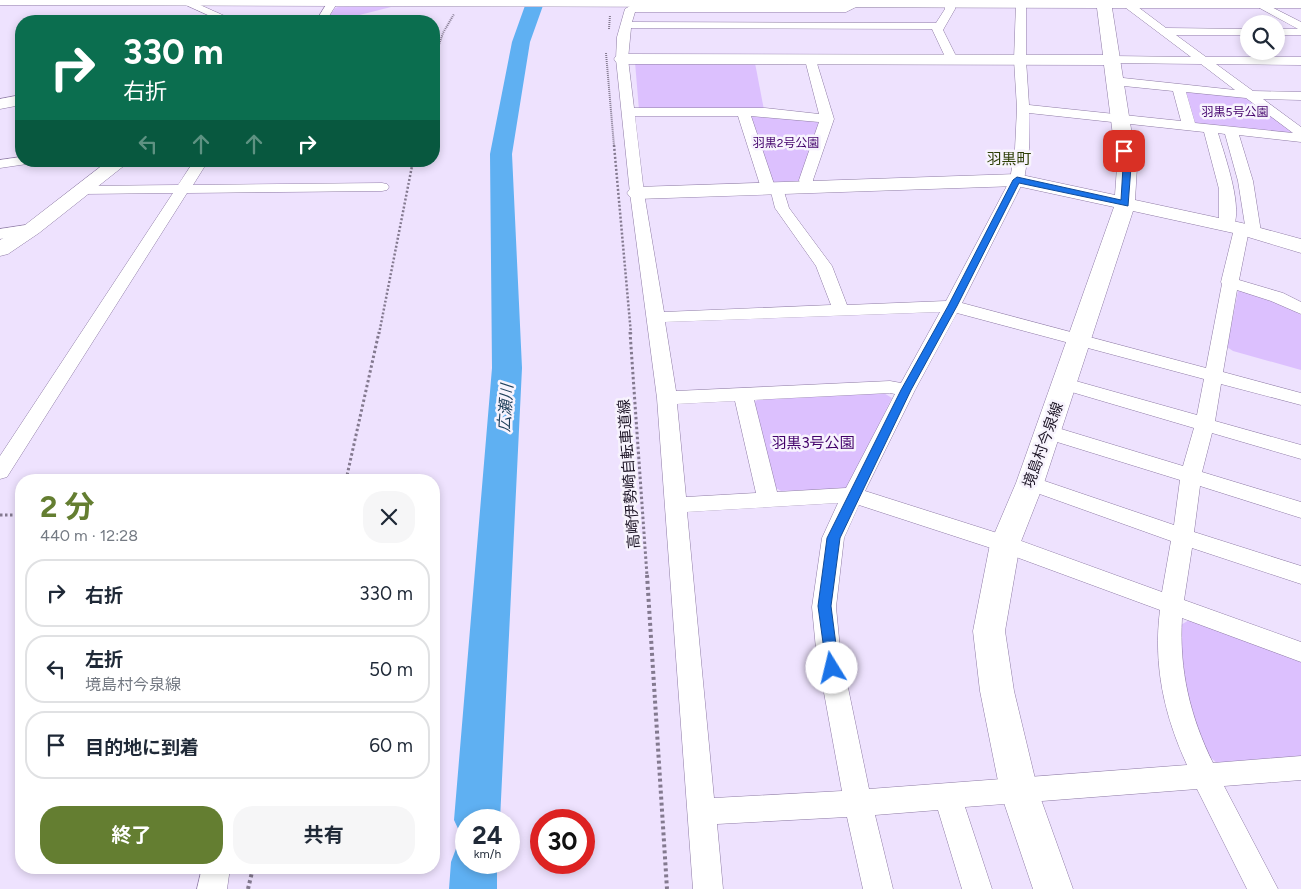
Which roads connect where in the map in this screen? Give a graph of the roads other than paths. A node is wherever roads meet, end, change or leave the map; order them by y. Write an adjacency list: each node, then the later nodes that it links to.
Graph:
1 (0, 1): 2 (street)
2 (61, 1): 3 (street); 11 (street)
3 (182, 1): 4 (street); 12 (street)
4 (333, 1): 5 (street); 13 (street)
5 (848, 2): 6 (street); 14 (street)
6 (950, 2): 7 (street); 15 (street)
7 (1020, 2): 8 (street); 24 (street)
8 (1111, 2): 9 (street); 17 (street); 27 (street, 境島村今泉線)
9 (1254, 2): 10 (street); 16 (street)
10 (1301, 4)
11 (87, 15)
12 (216, 15)
13 (325, 15)
14 (627, 25): 15 (street); 21 (street)
15 (940, 26): 23 (street)
16 (1301, 26)
17 (1162, 31): 18 (street); 25 (street)
18 (1240, 32)
19 (1285, 32): 20 (street)
20 (1301, 32)
21 (622, 59): 22 (street); 34 (street)
22 (811, 60): 23 (street); 37 (street)
23 (952, 60): 24 (street)
24 (1020, 60): 27 (street); 33 (street)
25 (1203, 61): 26 (street); 27 (street); 29 (street)
26 (1301, 62)
27 (1112, 71): 28 (street); 36 (street, 境島村今泉線)
28 (1179, 88): 29 (street); 38 (street)
29 (1250, 95): 30 (street); 41 (street)
30 (1301, 96)
31 (15, 101): 32 (street)
32 (0, 104)
33 (1023, 108): 36 (street); 47 (street)
34 (628, 112): 35 (street); 53 (street)
35 (743, 112): 37 (street); 50 (street)
36 (1119, 118): 38 (street); 54 (street, 境島村今泉線)
37 (827, 119): 49 (street)
38 (1190, 126): 39 (street)
39 (1210, 128): 40 (street); 56 (street)
40 (1232, 130): 42 (street); 56 (street)
41 (1301, 133)
42 (1301, 138)
43 (15, 162): 44 (street)
44 (0, 164)
45 (108, 167): 52 (street)
46 (197, 167): 51 (street)
47 (1017, 180): 49 (street); 54 (street); 61 (street)
48 (382, 187): 51 (street)
49 (807, 187): 50 (street)
50 (772, 188): 53 (street); 63 (street)
51 (183, 189): 52 (street); 75 (street)
52 (82, 190): 55 (street)
53 (637, 193): 64 (street)
54 (1125, 204): 56 (street); 65 (street, 境島村今泉線)
55 (32, 229): 57 (street); 59 (street)
56 (1240, 229): 58 (street); 60 (street)
57 (0, 234)
58 (1301, 246)
59 (0, 249)
60 (1229, 282): 62 (street); 66 (street)
61 (952, 306): 63 (street); 65 (street); 68 (street)
62 (1300, 307)
63 (841, 310): 64 (street)
64 (656, 317): 70 (street)
65 (1077, 340): 66 (street); 67 (street, 境島村今泉線)
66 (1213, 376): 71 (street); 72 (street)
67 (1065, 384): 72 (street); 73 (street, 境島村今泉線)
68 (906, 390): 69 (street); 78 (street)
69 (743, 393): 70 (street); 79 (street)
70 (667, 398): 80 (street)
71 (1301, 399)
72 (1204, 424): 74 (street); 76 (street)
73 (1048, 432): 76 (street); 77 (street, 境島村今泉線)
74 (1301, 452)
75 (0, 472)
76 (1191, 476): 81 (street); 82 (street)
77 (1030, 483): 82 (street); 83 (street, 境島村今泉線)
78 (853, 495): 79 (street); 83 (street); 91 (street)
79 (768, 498): 80 (street)
80 (676, 505): 92 (street)
81 (1301, 510)
82 (1183, 537): 84 (street); 85 (street)
83 (1006, 544): 85 (street); 89 (street, 境島村今泉線)
84 (1301, 576)
85 (1172, 606): 86 (street); 88 (street)
86 (1301, 652)
87 (1301, 768): 88 (street)
88 (1205, 774): 89 (street); 99 (street)
89 (1019, 790): 90 (street); 98 (street, 境島村今泉線)
90 (948, 796): 91 (street); 97 (street)
91 (858, 803): 92 (street); 96 (street)
92 (703, 812): 95 (street)
93 (215, 874): 94 (street)
94 (212, 889)
95 (708, 889)
96 (878, 889)
97 (977, 889)
98 (1053, 889)
99 (1263, 889)

